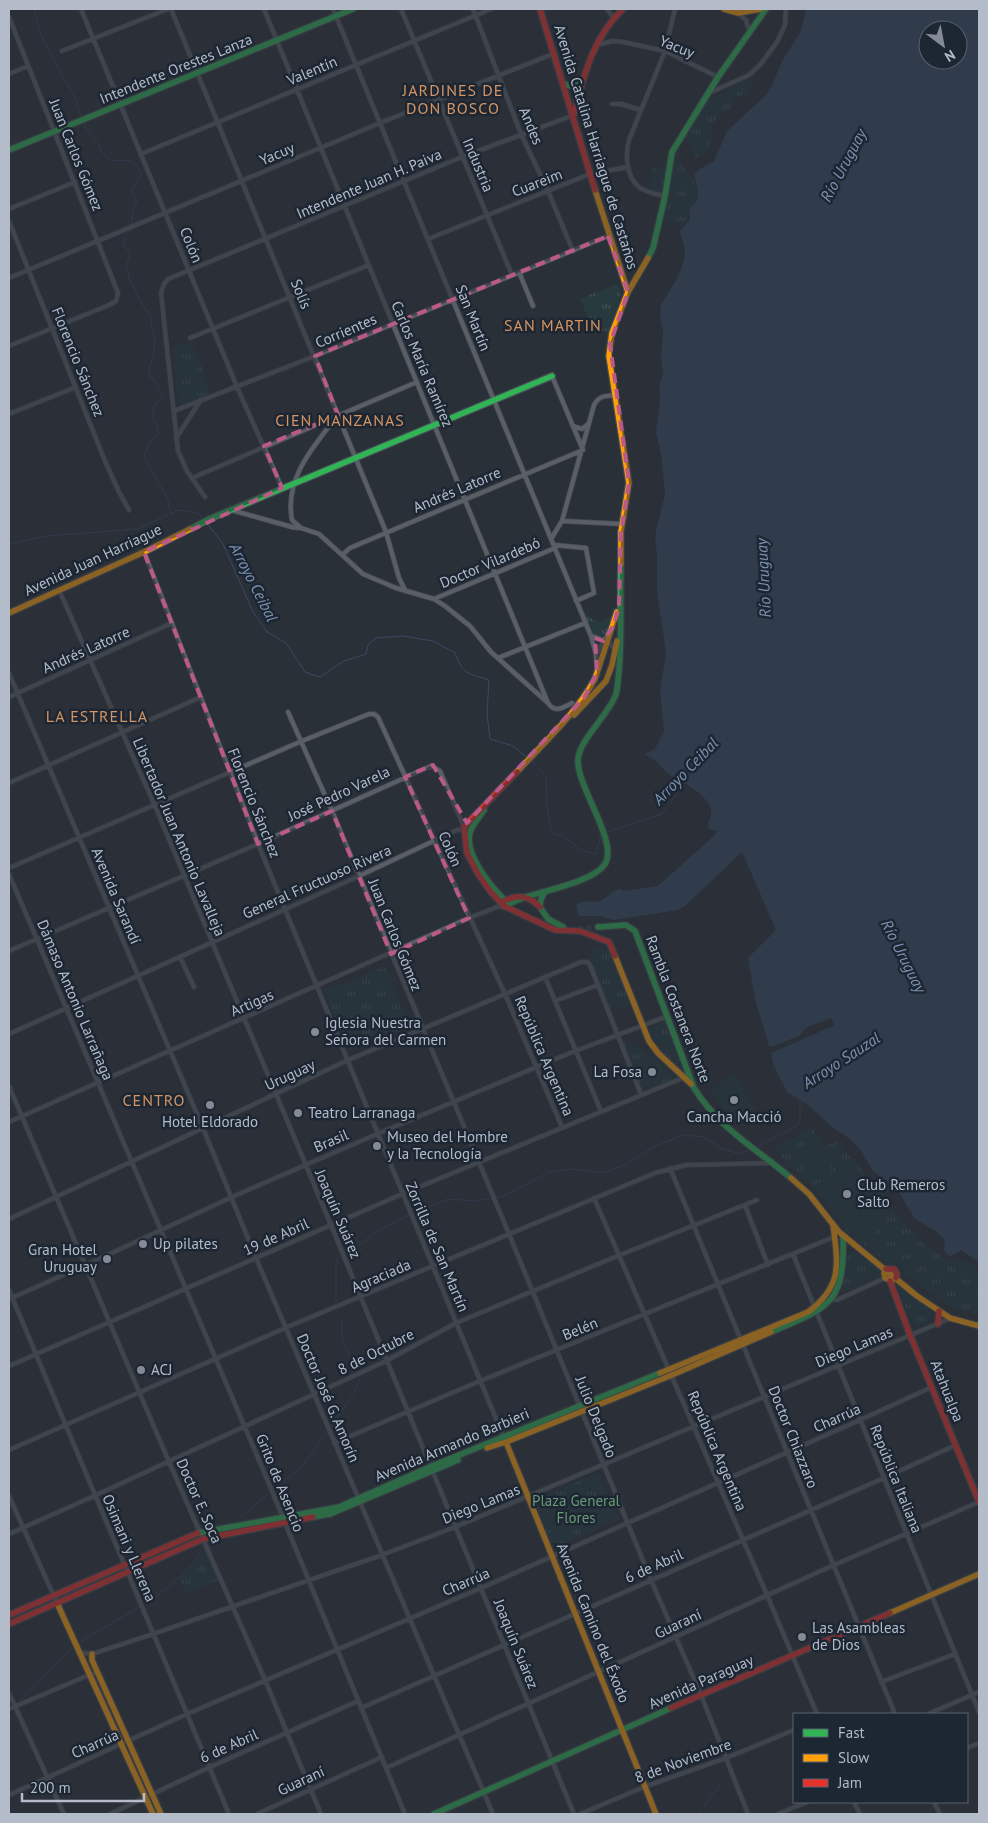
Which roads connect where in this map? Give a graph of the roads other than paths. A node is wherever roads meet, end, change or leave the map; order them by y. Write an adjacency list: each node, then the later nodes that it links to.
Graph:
1 (81, 9): 23 (street, Colón)
2 (169, 9): 23 (street); 32 (street, Solís)
3 (264, 9): 25 (street, Carlos María Ramírez)
4 (333, 9): 18 (street, San Martín)
5 (353, 9): 18 (street, Intendente Orestes Lanza)
6 (401, 9): 24 (street, Industria)
7 (473, 9): 19 (street, Andes)
8 (491, 9): 19 (street, Valentín)
9 (540, 9): 29 (street, Avenida Catalina Harriague de Castaños)
10 (607, 9): 20 (street)
11 (623, 9): 20 (street)
12 (675, 9): 28 (street)
13 (728, 9): 17 (street)
14 (761, 9): 17 (street)
15 (766, 9): 22 (street)
16 (786, 9): 39 (street)
17 (738, 13): 22 (street)
18 (336, 15): 25 (street, Intendente Orestes Lanza); 30 (street, San Martín)
19 (476, 15): 24 (street, Valentín); 34 (street, Andes)
20 (613, 17): 26 (street)
21 (9, 18): 31 (street, Juan Carlos Gómez)
22 (749, 31): 35 (street)
23 (94, 40): 27 (street); 42 (street, Colón)
24 (414, 40): 30 (street, Valentín); 40 (street, Industria)
25 (277, 41): 32 (street, Intendente Orestes Lanza); 38 (street, Carlos María Ramírez)
26 (597, 45): 28 (street, Yacuy); 36 (street)
27 (62, 51)
28 (665, 51): 35 (street, Yacuy); 43 (street)
29 (555, 54): 34 (street, Yacuy); 37 (street, Avenida Catalina Harriague de Castaños)
30 (356, 64): 38 (street, Valentín); 46 (street, San Martín)
31 (28, 66): 33 (street); 47 (street, Juan Carlos Gómez)
32 (198, 72): 42 (street, Intendente Orestes Lanza); 45 (street, Solís)
33 (9, 74)
34 (498, 76): 40 (street, Yacuy); 48 (street, Andes)
35 (718, 77): 39 (street)
36 (582, 81): 37 (street); 44 (street)
37 (564, 84): 44 (street, Avenida Catalina Harriague de Castaños)
38 (297, 89): 45 (street, Valentín); 49 (street, Carlos María Ramírez)
39 (708, 93): 59 (street)
40 (439, 99): 46 (street, Yacuy); 52 (street, Industria)
41 (612, 104): 43 (street)
42 (120, 105): 47 (street, Intendente Orestes Lanza); 51 (street, Colón)
43 (641, 110): 53 (street)
44 (574, 115): 48 (street, Intendente Juan H. Paiva); 54 (street, Avenida Catalina Harriague de Castaños)
45 (219, 122): 51 (street, Valentín); 55 (street, Solís)
46 (380, 123): 49 (street, Yacuy); 56 (street, San Martín)
47 (54, 132): 50 (street, Intendente Orestes Lanza); 57 (street, Juan Carlos Gómez)
48 (521, 134): 52 (street, Intendente Juan H. Paiva); 58 (street, Andes)
49 (321, 148): 55 (street, Yacuy); 60 (street, Carlos María Ramírez)
50 (9, 150)
51 (141, 154): 62 (street, Colón)
52 (462, 157): 56 (street, Intendente Juan H. Paiva); 63 (street, Industria)
53 (628, 167): 54 (street, Cuareim); 59 (street)
54 (590, 174): 58 (street, Cuareim); 65 (street, Avenida Catalina Harriague de Castaños)
55 (242, 181): 62 (street, Yacuy); 66 (street, Solís)
56 (404, 181): 60 (street, Intendente Juan H. Paiva); 67 (street, San Martín)
57 (75, 182): 61 (street); 68 (street, Juan Carlos Gómez)
58 (548, 191): 63 (street, Cuareim); 69 (street, Andes)
59 (665, 196): 76 (street)
60 (345, 206): 66 (street, Intendente Juan H. Paiva); 70 (street, Carlos María Ramírez)
61 (9, 209)
62 (166, 212): 68 (street, Yacuy); 72 (street, Colón)
63 (487, 215): 67 (street, Cuareim); 74 (street, Industria)
64 (9, 221): 71 (street, Florencio Sánchez)
65 (608, 236): 69 (street, Corrientes); 76 (street, Avenida Catalina Harriague de Castaños)
66 (267, 239): 72 (street, Intendente Juan H. Paiva); 77 (street, Solís)
67 (428, 239): 78 (street, San Martín)
68 (98, 241): 71 (street, Yacuy); 81 (street, Juan Carlos Gómez)
69 (573, 251): 73 (street, Corrientes)
70 (369, 265): 77 (street); 80 (street, Carlos María Ramírez)
71 (29, 270): 75 (street, Yacuy); 81 (street, Florencio Sánchez)
72 (189, 270): 82 (street, Colón); 93 (street, Intendente Juan H. Paiva)
73 (519, 272): 74 (street, Corrientes); 79 (street)
74 (512, 275): 78 (street, Corrientes)
75 (9, 278)
76 (628, 292): 90 (street)
77 (290, 298): 82 (street); 85 (street, Solís)
78 (453, 298): 80 (street, Corrientes); 92 (street, San Martín)
79 (533, 306)
80 (393, 324): 85 (street, Corrientes); 87 (street, Carlos María Ramírez)
81 (52, 328): 84 (street); 88 (street, Florencio Sánchez)
82 (214, 328): 83 (street); 89 (street, Colón)
83 (190, 338)
84 (9, 346)
85 (315, 356): 89 (street, Corrientes); 95 (street, Solís)
86 (552, 376): 92 (street, Avenida Juan Harriague); 98 (street)
87 (417, 382): 95 (street); 97 (street, Carlos María Ramírez)
88 (76, 387): 94 (street); 109 (street, Florencio Sánchez)
89 (237, 387): 91 (street, Corrientes); 100 (street, Colón)
90 (614, 395): 96 (street); 112 (street)
91 (201, 400): 93 (street, Corrientes); 99 (street)
92 (494, 401): 97 (street, Avenida Juan Harriague); 103 (street, San Martín)
93 (174, 412): 99 (street)
94 (9, 414)
95 (338, 415): 100 (street); 102 (street, Solís); 105 (street)
96 (590, 422): 98 (street); 101 (street)
97 (436, 425): 102 (street, Avenida Juan Harriague); 108 (street, Carlos María Ramírez)
98 (573, 426): 101 (street)
99 (176, 438): 104 (street)
100 (264, 446): 104 (street); 106 (street, Colón)
101 (583, 450): 103 (street, Andrés Latorre); 111 (street)
102 (355, 457): 105 (street, Avenida Juan Harriague); 114 (street, Solís)
103 (524, 474): 108 (street, Andrés Latorre); 115 (street, San Martín)
104 (192, 478): 107 (street)
105 (294, 483): 106 (street, Avenida Juan Harriague); 113 (street)
106 (282, 488): 110 (street, Avenida Juan Harriague)
107 (205, 497)
108 (466, 499): 114 (street, Andrés Latorre); 119 (street, Carlos María Ramírez)
109 (129, 510)
110 (230, 510): 113 (street); 117 (street, Avenida Juan Harriague)
111 (562, 522): 112 (street); 115 (street)
112 (622, 524): 127 (street)
113 (301, 528): 118 (street)
114 (386, 532): 118 (street, Andrés Latorre); 121 (street, Solís)
115 (551, 540): 116 (street, San Martín)
116 (554, 546): 119 (street, Doctor Vilardebó); 123 (street, San Martín); 123 (street)
117 (144, 552): 120 (street, Avenida Juan Harriague); 125 (street, Florencio Sánchez)
118 (342, 555): 121 (street)
119 (496, 572): 122 (street, Doctor Vilardebó); 130 (street, Carlos María Ramírez)
120 (59, 590): 124 (street, Avenida Juan Harriague); 135 (street, Libertador Juan Antonio Lavalleja)
121 (405, 590): 122 (street)
122 (434, 599): 133 (street)
123 (576, 601): 126 (street, San Martín)
124 (9, 613)
125 (172, 623): 135 (street, Andrés Latorre); 140 (street, Florencio Sánchez)
126 (585, 623): 128 (street, San Martín); 130 (street)
127 (617, 625): 129 (street); 131 (street); 134 (street)
128 (591, 636): 129 (street); 132 (street, San Martín)
129 (605, 641): 131 (street); 132 (street); 137 (street)
130 (526, 647): 133 (street); 142 (street, Carlos María Ramírez)
131 (615, 649): 134 (street); 146 (street)
132 (596, 654): 137 (street, San Martín)
133 (498, 658): 142 (street)
134 (620, 658): 161 (street)
135 (90, 660): 138 (street, Andrés Latorre); 144 (street, Libertador Juan Antonio Lavalleja)
136 (9, 673): 138 (street, Avenida Sarandí)
137 (597, 673): 146 (street)
138 (18, 694): 139 (street, Andrés Latorre); 147 (street, Avenida Sarandí)
139 (9, 697)
140 (201, 697): 144 (street); 148 (street, Florencio Sánchez)
141 (572, 703): 142 (street)
142 (548, 704)
143 (288, 712): 145 (street, Juan Carlos Gómez)
144 (123, 732): 147 (street); 151 (street, Libertador Juan Antonio Lavalleja)
145 (302, 742): 148 (street); 149 (street, Colón); 152 (street, Juan Carlos Gómez)
146 (546, 742): 153 (street)
147 (49, 765): 150 (street); 154 (street, Avenida Sarandí)
148 (230, 773): 151 (street); 156 (street, Florencio Sánchez)
149 (405, 776): 152 (street, José Pedro Varela); 153 (street, José Pedro Varela); 155 (street, Colón)
150 (9, 783)
151 (155, 806): 154 (street); 159 (street, Libertador Juan Antonio Lavalleja)
152 (332, 811): 156 (street, José Pedro Varela); 160 (street, Juan Carlos Gómez)
153 (466, 827): 155 (street, General Fructuoso Rivera); 163 (street)
154 (79, 839): 157 (street); 165 (street, Avenida Sarandí)
155 (434, 841): 160 (street, General Fructuoso Rivera); 167 (street, Colón)
156 (258, 844): 159 (street, José Pedro Varela); 166 (street, Florencio Sánchez)
157 (9, 868)
158 (9, 874): 170 (street, Dámaso Antonio Larrañaga)
159 (183, 875): 165 (street, José Pedro Varela); 171 (street, Libertador Juan Antonio Lavalleja)
160 (359, 876): 166 (street, General Fructuoso Rivera); 173 (street, Juan Carlos Gómez)
161 (545, 892): 162 (street); 164 (street)
162 (527, 896): 163 (street); 164 (street)
163 (505, 903): 167 (street, Artigas); 185 (street)
164 (540, 907): 168 (street)
165 (109, 908): 170 (street, José Pedro Varela); 175 (street, Avenida Sarandí)
166 (286, 909): 171 (street, General Fructuoso Rivera); 178 (street, Florencio Sánchez)
167 (469, 918): 173 (street, Artigas); 180 (street, Colón)
168 (563, 927)
169 (598, 927): 183 (street, Rambla Costanera Norte)
170 (37, 939): 172 (street, José Pedro Varela); 182 (street, Dámaso Antonio Larrañaga)
171 (211, 942): 174 (street, General Fructuoso Rivera); 184 (street, Libertador Juan Antonio Lavalleja)
172 (9, 951)
173 (391, 954): 178 (street, Artigas); 186 (street, Juan Carlos Gómez)
174 (180, 956): 175 (street, General Fructuoso Rivera); 179 (street)
175 (138, 976): 182 (street, General Fructuoso Rivera); 189 (street, Avenida Sarandí)
176 (545, 977): 177 (street, Uruguay); 180 (street, Uruguay); 181 (street)
177 (598, 985): 181 (street); 188 (street)
178 (316, 986): 184 (street, Artigas); 192 (street, Florencio Sánchez)
179 (194, 987)
180 (505, 994): 186 (street, Uruguay); 194 (street, República Argentina)
181 (555, 1002): 190 (street)
182 (66, 1008): 187 (street, General Fructuoso Rivera); 197 (street, Dámaso Antonio Larrañaga)
183 (668, 1016): 185 (street, Brasil); 191 (street, Rambla Costanera Norte)
184 (244, 1018): 189 (street, Artigas); 200 (street, Libertador Juan Antonio Lavalleja)
185 (643, 1025): 188 (street, Brasil); 193 (street)
186 (422, 1028): 192 (street, Uruguay); 202 (street, Julio Delgado)
187 (9, 1034)
188 (617, 1035): 190 (street, Brasil); 201 (street)
189 (170, 1051): 197 (street, Artigas); 207 (street, Avenida Sarandí)
190 (576, 1051): 194 (street, Brasil); 203 (street)
191 (684, 1058): 193 (street); 195 (street, Rambla Costanera Norte)
192 (346, 1061): 200 (street, Uruguay); 208 (street, Zorrilla de San Martín)
193 (672, 1066): 196 (street)
194 (536, 1068): 202 (street, Brasil); 206 (street, República Argentina)
195 (688, 1070): 196 (street); 198 (street, Rambla Costanera Norte)
196 (684, 1077): 198 (street); 201 (street, 19 de Abril)
197 (99, 1083): 204 (street, Artigas); 209 (street, Dámaso Antonio Larrañaga)
198 (691, 1084): 211 (street, Rambla Costanera Norte)
199 (9, 1086): 204 (street, Doctor E. Soca)
200 (276, 1094): 207 (street, Uruguay); 212 (street, Joaquín Suárez)
201 (642, 1094): 203 (street, 19 de Abril)
202 (453, 1103): 208 (street, Brasil); 210 (street, Julio Delgado)
203 (601, 1111): 206 (street, 19 de Abril)
204 (22, 1116): 205 (street, Artigas); 215 (street, Doctor E. Soca)
205 (9, 1122)
206 (562, 1127): 210 (street, 19 de Abril)
207 (203, 1128): 209 (street, Uruguay); 216 (street, Doctor José G. Amorín)
208 (377, 1134): 212 (street, Brasil); 214 (street, Zorrilla de San Martín)
209 (131, 1162): 215 (street, Uruguay); 224 (street, Grito de Asencio)
210 (478, 1162): 214 (street, 19 de Abril); 225 (street, Julio Delgado)
211 (773, 1163): 213 (street, Agraciada); 223 (street, Rambla Costanera Norte)
212 (305, 1165): 216 (street, Brasil); 221 (street, Joaquín Suárez)
213 (670, 1168): 217 (street, Agraciada); 222 (street, Doctor Chiazzaro)
214 (402, 1194): 221 (street, 19 de Abril); 236 (street, Zorrilla de San Martín)
215 (56, 1197): 220 (street, Uruguay); 234 (street, Doctor E. Soca)
216 (232, 1197): 224 (street, Brasil); 233 (street, Doctor José G. Amorín)
217 (594, 1198): 225 (street, Agraciada); 232 (street, República Argentina)
218 (758, 1200): 219 (street, 8 de Octubre)
219 (745, 1205): 222 (street, 8 de Octubre); 235 (street)
220 (9, 1219)
221 (331, 1225): 233 (street, 19 de Abril); 243 (street, Joaquín Suárez)
222 (694, 1225): 232 (street, 8 de Octubre); 239 (street, Doctor Chiazzaro)
223 (833, 1225): 226 (street, Rambla Costanera Norte); 227 (street, Avenida Armando Barbieri)
224 (160, 1230): 234 (street, Brasil); 241 (street, Grito de Asencio)
225 (509, 1234): 236 (street, Agraciada); 242 (street, Julio Delgado)
226 (842, 1235): 228 (street, Avenida Armando Barbieri); 229 (street, Rambla Costanera Norte)
227 (834, 1237): 228 (street); 231 (street, Belén); 245 (street, Avenida Armando Barbieri)
228 (843, 1243): 229 (street); 230 (street, Avenida Armando Barbieri)
229 (853, 1243): 230 (street); 237 (street, Rambla Costanera Norte)
230 (842, 1253): 245 (street, Avenida Armando Barbieri)
231 (793, 1254): 235 (street, Belén); 246 (street, República Italiana)
232 (620, 1255): 242 (street, 8 de Octubre); 248 (street, República Argentina)
233 (256, 1258): 241 (street, 19 de Abril); 254 (street, Doctor José G. Amorín)
234 (86, 1265): 244 (street, Brasil); 250 (street, Doctor E. Soca)
235 (768, 1265): 239 (street, Belén)
236 (433, 1266): 243 (street, Agraciada); 251 (street, Zorrilla de San Martín)
237 (886, 1270): 238 (street); 238 (street, Rambla Costanera Norte)
238 (890, 1279): 245 (street); 247 (street); 255 (street, Atahualpa)
239 (718, 1284): 248 (street, Belén); 256 (street, Doctor Chiazzaro)
240 (9, 1290): 244 (street, Osimani y Llerena)
241 (185, 1290): 250 (street, 19 de Abril); 259 (street, Grito de Asencio)
242 (532, 1291): 251 (street, 8 de Octubre); 257 (street, Julio Delgado)
243 (360, 1297): 254 (street, Agraciada); 260 (street, Joaquín Suárez)
244 (10, 1298): 258 (street, Osimani y Llerena)
245 (829, 1299): 246 (street, Avenida Armando Barbieri)
246 (816, 1310): 256 (street, Avenida Armando Barbieri); 262 (street, República Italiana)
247 (939, 1311): 249 (street); 252 (street)
248 (646, 1314): 257 (street, Belén); 263 (street, República Argentina)
249 (951, 1318): 252 (street, Diego Lamas); 253 (street)
250 (110, 1322): 258 (street, 19 de Abril); 266 (street, Doctor E. Soca)
251 (456, 1323): 260 (street, 8 de Octubre); 264 (street, Zorrilla de San Martín)
252 (938, 1324): 255 (street, Diego Lamas)
253 (979, 1326)
254 (286, 1328): 259 (street, Agraciada); 267 (street, Doctor José G. Amorín)
255 (910, 1335): 262 (street, Diego Lamas); 265 (street, Atahualpa)
256 (742, 1341): 263 (street, Avenida Armando Barbieri); 268 (street, Doctor Chiazzaro)
257 (557, 1351): 264 (street, Belén); 269 (street, Julio Delgado)
258 (35, 1353): 261 (street, 19 de Abril); 272 (street, Osimani y Llerena)
259 (215, 1360): 266 (street, Agraciada); 274 (street, Grito de Asencio)
260 (386, 1361): 267 (street, 8 de Octubre); 270 (street, Joaquín Suárez)
261 (9, 1366)
262 (839, 1367): 268 (street, Diego Lamas); 271 (street, República Italiana)
263 (670, 1372): 269 (street, Avenida Armando Barbieri); 273 (street, República Argentina)
264 (480, 1381): 270 (street, Belén); 275 (street, Zorrilla de San Martín)
265 (932, 1387): 271 (street, Charrúa); 277 (street, Atahualpa)
266 (140, 1393): 272 (street, Agraciada); 280 (street, Doctor E. Soca)
267 (314, 1395): 274 (street, 8 de Octubre); 276 (street, Doctor José G. Amorín)
268 (764, 1396): 273 (street, Diego Lamas); 279 (street, Doctor Chiazzaro)
269 (580, 1409): 275 (street, Avenida Armando Barbieri); 281 (street, Julio Delgado)
270 (408, 1413): 276 (street, Belén); 282 (street, Joaquín Suárez)
271 (860, 1420): 279 (street, Charrúa); 283 (street, República Italiana)
272 (65, 1425): 278 (street, Agraciada); 286 (street, Osimani y Llerena)
273 (694, 1426): 281 (street, Diego Lamas); 284 (street, República Argentina)
274 (244, 1427): 280 (street, 8 de Octubre); 291 (street, Grito de Asencio)
275 (505, 1440): 282 (street, Avenida Armando Barbieri); 287 (street, Avenida Camino del Éxodo)
276 (334, 1443): 288 (street, Doctor José G. Amorín)
277 (956, 1445): 283 (street, 6 de Abril); 289 (street, Atahualpa)
278 (9, 1450)
279 (787, 1452): 284 (street, Charrúa); 290 (street, Doctor Chiazzaro)
280 (169, 1462): 286 (street, 8 de Octubre); 295 (street, Doctor E. Soca)
281 (603, 1464): 287 (street, Diego Lamas); 292 (street, Julio Delgado)
282 (431, 1469): 288 (street, Avenida Armando Barbieri); 293 (street, Joaquín Suárez)
283 (884, 1478): 290 (street, 6 de Abril); 297 (street, República Italiana)
284 (718, 1482): 292 (street, Charrúa); 299 (street, República Argentina)
285 (9, 1496): 294 (street)
286 (94, 1496): 294 (street, 8 de Octubre); 302 (street, Osimani y Llerena)
287 (528, 1496): 293 (street, Diego Lamas); 301 (street, Avenida Camino del Éxodo)
288 (359, 1501): 291 (street, Avenida Armando Barbieri); 300 (street, Doctor José G. Amorín)
289 (979, 1502): 297 (street, Guaraní)
290 (811, 1510): 299 (street, 6 de Abril); 303 (street, Doctor Chiazzaro)
291 (283, 1521): 295 (street, Avenida Armando Barbieri); 298 (street, Avenida Armando Barbieri); 306 (street, Grito de Asencio)
292 (627, 1522): 301 (street, Charrúa); 307 (street, Julio Delgado)
293 (455, 1527): 300 (street, Diego Lamas); 308 (street, Joaquín Suárez)
294 (22, 1528): 296 (street, 8 de Octubre); 310 (street)
295 (200, 1532): 298 (street, Doctor E. Soca); 302 (street, Avenida Armando Barbieri)
296 (9, 1534)
297 (907, 1534): 303 (street, Guaraní); 309 (street, República Italiana)
298 (203, 1539): 304 (street, Avenida Armando Barbieri); 313 (street, Doctor E. Soca)
299 (742, 1540): 307 (street, 6 de Abril); 311 (street, República Argentina)
300 (382, 1555): 306 (street, Diego Lamas); 316 (street, Doctor José G. Amorín)
301 (552, 1556): 308 (street, Charrúa); 314 (street, Avenida Camino del Éxodo)
302 (124, 1564): 304 (street, Osimani y Llerena); 310 (street, Avenida Armando Barbieri)
303 (834, 1565): 311 (street, Guaraní); 318 (street, Doctor Chiazzaro)
304 (127, 1571): 312 (street, Avenida Armando Barbieri); 319 (street, Osimani y Llerena)
305 (979, 1574): 309 (street, Avenida Paraguay)
306 (307, 1580): 313 (street, Diego Lamas); 322 (street, Grito de Asencio)
307 (651, 1580): 314 (street, 6 de Abril); 320 (street, Julio Delgado)
308 (481, 1588): 316 (street, Charrúa); 321 (street, Joaquín Suárez)
309 (931, 1594): 318 (street, Avenida Paraguay); 325 (street, República Italiana)
310 (53, 1596): 312 (street); 315 (street, Avenida Armando Barbieri)
311 (767, 1596): 320 (street, Guaraní); 326 (street, República Argentina)
312 (57, 1603): 317 (street, Avenida Armando Barbieri); 323 (street)
313 (232, 1605): 319 (street, Diego Lamas); 331 (street, Doctor E. Soca)
314 (576, 1614): 321 (street, 6 de Abril); 327 (street, Avenida Camino del Éxodo)
315 (9, 1616)
316 (409, 1619): 322 (street, Charrúa); 330 (street, Doctor José G. Amorín)
317 (9, 1624)
318 (858, 1626): 326 (street, Avenida Paraguay); 332 (street, Doctor Chiazzaro)
319 (153, 1634): 324 (street, Diego Lamas); 346 (street, Osimani y Llerena)
320 (675, 1637): 327 (street, Guaraní); 335 (street, Julio Delgado)
321 (504, 1645): 330 (street, 6 de Abril); 338 (street, Joaquín Suárez)
322 (337, 1650): 331 (street, Charrúa); 337 (street, Grito de Asencio)
323 (78, 1652): 324 (street, Diego Lamas); 329 (street)
324 (92, 1654): 328 (street)
325 (955, 1654): 332 (street); 336 (street, República Italiana)
326 (792, 1655): 335 (street, Avenida Paraguay); 343 (street, República Argentina)
327 (600, 1672): 338 (street, Guaraní); 347 (street, Avenida Camino del Éxodo)
328 (97, 1673): 329 (street); 351 (street)
329 (88, 1675): 339 (street); 352 (street)
330 (434, 1676): 340 (street, 6 de Abril); 350 (street, Doctor José G. Amorín)
331 (265, 1680): 346 (street, Charrúa); 349 (street, Doctor E. Soca)
332 (882, 1682): 344 (street, Doctor Chiazzaro)
333 (979, 1692): 336 (street)
334 (9, 1693): 339 (street)
335 (701, 1695): 347 (street, Avenida Paraguay); 354 (street, Julio Delgado)
336 (972, 1696): 342 (street, República Italiana); 345 (street)
337 (358, 1700): 340 (street, Grito de Asencio); 349 (street, 6 de Abril)
338 (528, 1704): 350 (street, Guaraní); 355 (street, Joaquín Suárez)
339 (14, 1706): 341 (street); 358 (street)
340 (361, 1708): 353 (street, Grito de Asencio)
341 (9, 1709)
342 (979, 1712)
343 (817, 1713)
344 (895, 1713)
345 (930, 1713)
346 (187, 1714): 351 (street, Charrúa); 356 (street, Osimani y Llerena)
347 (623, 1730): 355 (street, Avenida Paraguay); 359 (street, Avenida Camino del Éxodo)
348 (793, 1730): 354 (street, 8 de Noviembre)
349 (287, 1732): 356 (street, 6 de Abril); 360 (street, Doctor E. Soca)
350 (459, 1735): 357 (street, Guaraní); 361 (street, Doctor José G. Amorín)
351 (128, 1742): 352 (street, Charrúa); 363 (street)
352 (122, 1745): 358 (street, Charrúa); 364 (street)
353 (382, 1757): 357 (street, Grito de Asencio); 360 (street, Guaraní)
354 (726, 1758): 359 (street, 8 de Noviembre); 379 (street, Julio Delgado)
355 (552, 1760): 361 (street, Avenida Paraguay); 376 (street, Joaquín Suárez)
356 (210, 1767): 363 (street, 6 de Abril); 370 (street, Osimani y Llerena)
357 (386, 1768): 373 (street, Grito de Asencio)
358 (47, 1778): 362 (street, Charrúa); 366 (street)
359 (644, 1787): 377 (street, 8 de Noviembre); 378 (street, Avenida Camino del Éxodo)
360 (311, 1789): 371 (street, Guaraní); 372 (street, Doctor E. Soca)
361 (483, 1791): 374 (street, Avenida Paraguay); 375 (street, Doctor José G. Amorín)
362 (9, 1795)
363 (152, 1795): 364 (street, 6 de Abril); 369 (street)
364 (146, 1798): 367 (street, 6 de Abril); 368 (street)
365 (805, 1803): 380 (street)
366 (64, 1814)
367 (110, 1814)
368 (153, 1814)
369 (161, 1814)
370 (229, 1814)
371 (257, 1814)
372 (321, 1814)
373 (405, 1814)
374 (434, 1814)
375 (493, 1814)
376 (574, 1814)
377 (580, 1814)
378 (656, 1814)
379 (748, 1814)
380 (778, 1814)

